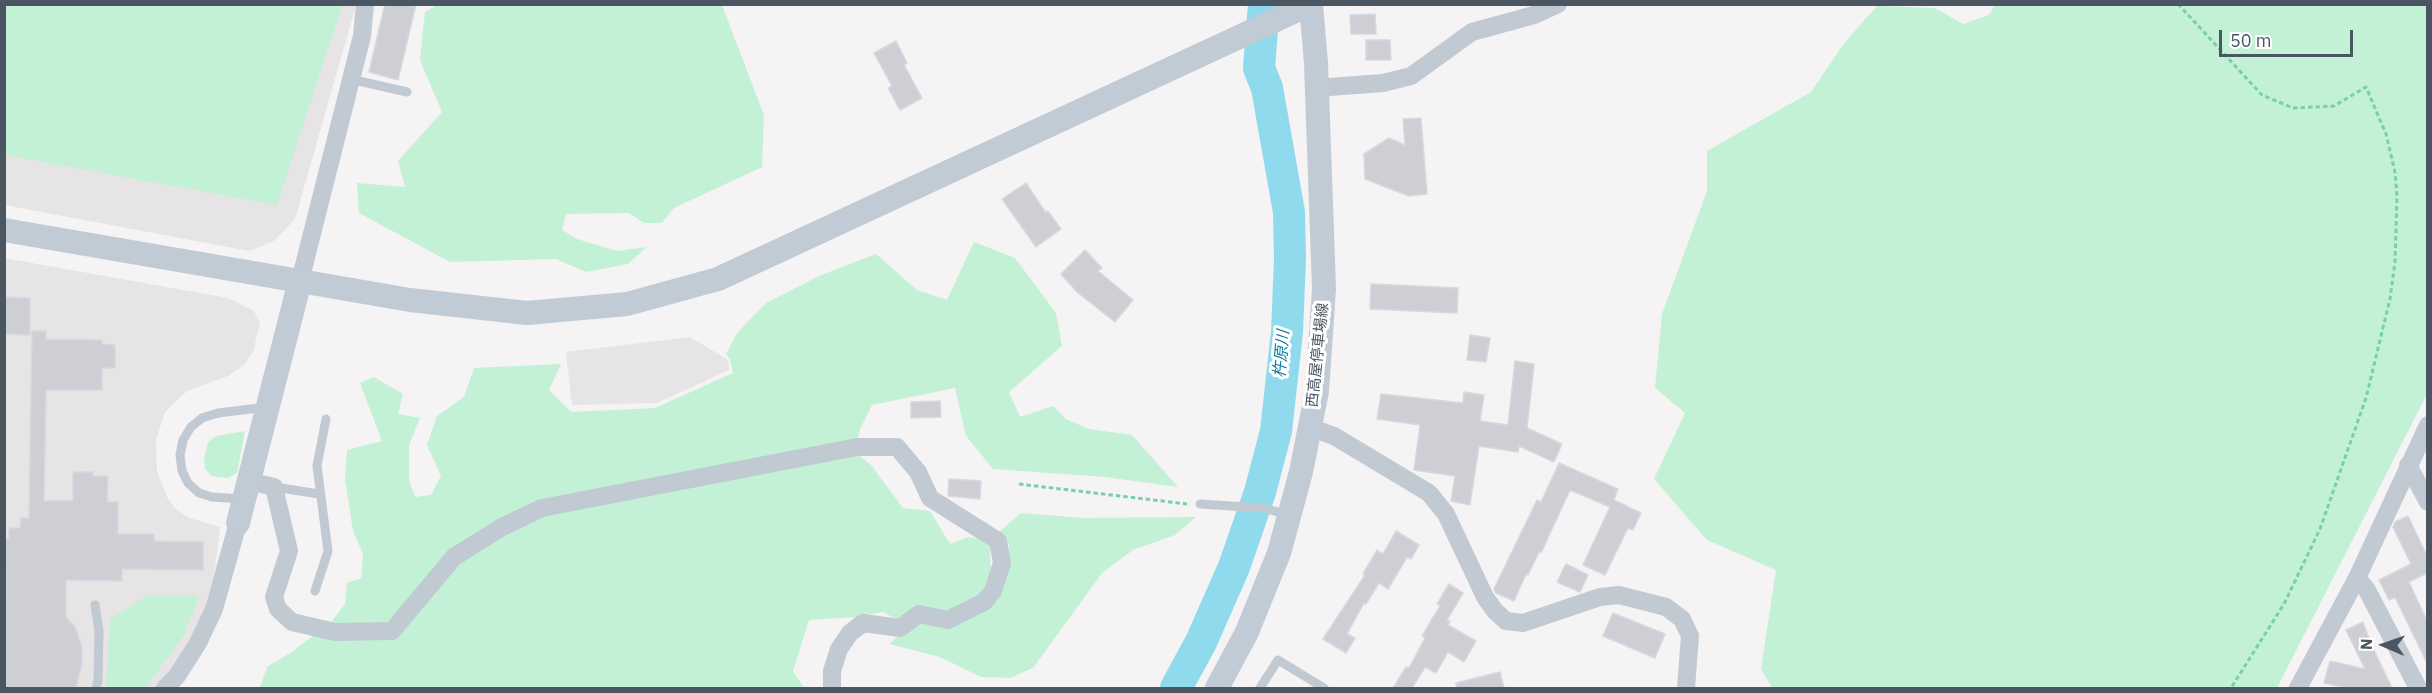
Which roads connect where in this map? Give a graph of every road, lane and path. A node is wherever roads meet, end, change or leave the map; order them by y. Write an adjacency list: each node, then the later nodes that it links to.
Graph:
1 (365, 4): 5 (street)
2 (1310, 4): 6 (street, 西高屋停車場線); 9 (street)
3 (1558, 4): 6 (street)
4 (2178, 4): 33 (path)
5 (350, 79): 7 (lane); 9 (street)
6 (1316, 88): 13 (street, 西高屋停車場線)
7 (407, 92)
8 (4, 230): 9 (street)
9 (300, 280): 10 (street)
10 (268, 407): 17 (street); 17 (lane)
11 (326, 418): 18 (lane)
12 (2427, 425): 14 (street)
13 (1309, 430): 21 (street, 西高屋停車場線); 32 (street)
14 (2408, 465): 19 (street); 23 (street)
15 (1019, 484): 20 (path)
16 (274, 487): 17 (street); 18 (lane); 28 (street)
17 (247, 490): 22 (street)
18 (319, 494): 24 (lane)
19 (2427, 502)
20 (1200, 504): 21 (lane)
21 (1290, 515): 29 (street, 西高屋停車場線)
22 (238, 523): 27 (street)
23 (2357, 578): 34 (street); 35 (street)
24 (315, 591)
25 (95, 605): 26 (lane)
26 (96, 688)
27 (165, 688)
28 (832, 688)
29 (1217, 688)
30 (1260, 688): 31 (lane)
31 (1324, 688)
32 (1686, 688)
33 (2231, 688)
34 (2298, 688)
35 (2418, 688)

